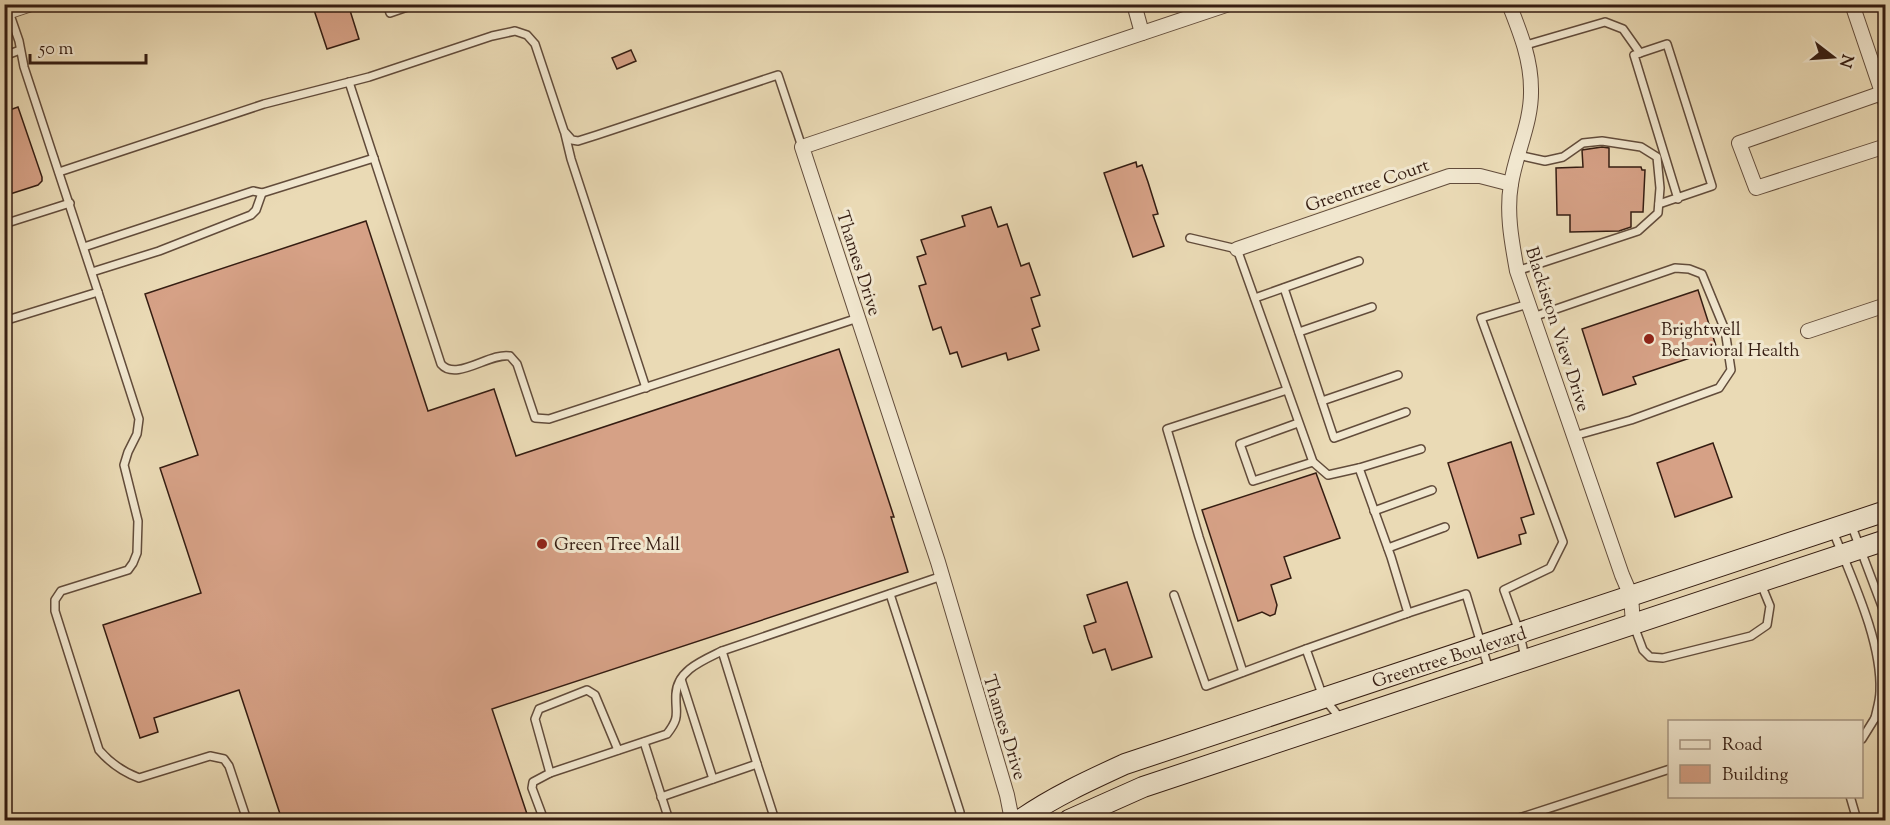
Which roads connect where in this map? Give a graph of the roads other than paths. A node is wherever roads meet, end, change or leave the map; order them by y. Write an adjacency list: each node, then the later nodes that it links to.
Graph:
1 (31, 4): 8 (street)
2 (387, 4): 3 (lane)
3 (416, 4)
4 (1134, 4): 9 (street)
5 (1229, 4): 9 (street)
6 (1509, 4): 10 (street, Blackiston View Drive)
7 (1852, 4): 15 (street)
8 (7, 13): 11 (lane)
9 (1142, 33): 18 (street)
10 (1526, 45): 12 (lane); 19 (street, Blackiston View Drive)
11 (20, 50): 13 (lane); 21 (lane)
12 (1640, 53): 24 (lane); 24 (lane)
13 (4, 56)
14 (349, 82): 16 (lane); 20 (lane); 21 (lane)
15 (1884, 98): 17 (street)
16 (564, 131): 18 (lane); 45 (lane)
17 (1886, 146)
18 (802, 147): 40 (street, Thames Drive)
19 (1518, 155): 22 (street, Blackiston View Drive); 26 (lane)
20 (374, 158): 23 (lane); 45 (lane)
21 (59, 172): 25 (lane)
22 (1510, 184): 30 (street, Greentree Court); 33 (street, Blackiston View Drive)
23 (262, 193): 29 (lane); 32 (lane)
24 (1678, 199): 26 (lane)
25 (70, 203): 27 (lane); 29 (lane)
26 (1659, 204): 33 (lane)
27 (4, 224)
28 (1190, 238): 30 (lane)
29 (84, 247): 32 (lane)
30 (1237, 249): 36 (lane)
31 (1359, 261): 34 (lane)
32 (92, 272): 35 (lane)
33 (1517, 272): 39 (street, Blackiston View Drive)
34 (1284, 288): 36 (lane); 43 (lane)
35 (98, 292): 41 (lane); 91 (lane)
36 (1255, 298): 46 (lane)
37 (1886, 305): 42 (street)
38 (1372, 307): 43 (lane)
39 (1530, 311): 50 (street, Blackiston View Drive); 50 (lane); 70 (lane)
40 (858, 318): 45 (lane); 62 (street, Thames Drive)
41 (4, 321)
42 (1808, 331)
43 (1299, 332): 47 (lane)
44 (1398, 375): 47 (lane)
45 (646, 387)
46 (1287, 390): 49 (lane); 76 (lane)
47 (1322, 401): 48 (lane)
48 (1406, 412)
49 (1298, 423): 52 (lane); 52 (lane)
50 (1574, 436): 66 (street, Blackiston View Drive)
51 (1421, 449): 53 (lane)
52 (1313, 462): 53 (lane)
53 (1359, 468): 55 (lane)
54 (1432, 490): 55 (lane)
55 (1374, 511): 60 (lane)
56 (1886, 511): 58 (main road, Greentree Boulevard)
57 (1445, 526): 60 (lane)
58 (1842, 526): 61 (lane); 61 (lane); 66 (main road, Greentree Boulevard)
59 (1886, 540): 61 (main road, Greentree Boulevard)
60 (1388, 548): 67 (lane)
61 (1851, 551): 63 (main road, Greentree Boulevard); 68 (lane); 80 (lane)
62 (942, 576): 64 (lane); 96 (street, Thames Drive)
63 (1760, 581): 69 (main road, Greentree Boulevard); 69 (lane)
64 (890, 594): 73 (lane); 95 (lane)
65 (1174, 595): 76 (lane)
66 (1631, 596): 69 (street, Blackiston View Drive); 70 (main road, Greentree Boulevard)
67 (1405, 614): 71 (lane); 72 (lane)
68 (1886, 617)
69 (1633, 624): 74 (main road, Greentree Boulevard)
70 (1520, 634): 71 (main road, Greentree Boulevard); 74 (lane)
71 (1482, 646): 75 (lane); 78 (main road, Greentree Boulevard)
72 (1306, 650): 76 (lane); 78 (lane)
73 (722, 651): 77 (lane); 85 (lane)
74 (1525, 658): 75 (main road, Greentree Boulevard)
75 (1489, 671): 81 (main road, Greentree Boulevard)
76 (1243, 672)
77 (681, 679): 83 (lane); 88 (lane)
78 (1323, 697): 81 (lane); 97 (main road, Greentree Boulevard)
79 (1886, 710): 80 (lane)
80 (1875, 718): 82 (lane)
81 (1342, 720): 98 (main road, Greentree Boulevard)
82 (1863, 737)
83 (644, 742): 84 (lane); 89 (lane)
84 (618, 750): 87 (lane); 87 (lane)
85 (757, 764): 88 (lane); 94 (lane)
86 (1668, 770): 99 (lane)
87 (550, 773): 92 (lane)
88 (712, 779): 89 (lane)
89 (661, 797): 93 (lane)
90 (1851, 798): 100 (lane)
91 (247, 820)
92 (543, 820)
93 (669, 820)
94 (775, 820)
95 (959, 820)
96 (1012, 820)
97 (1020, 820)
98 (1069, 820)
99 (1513, 820)
100 (1857, 820)

